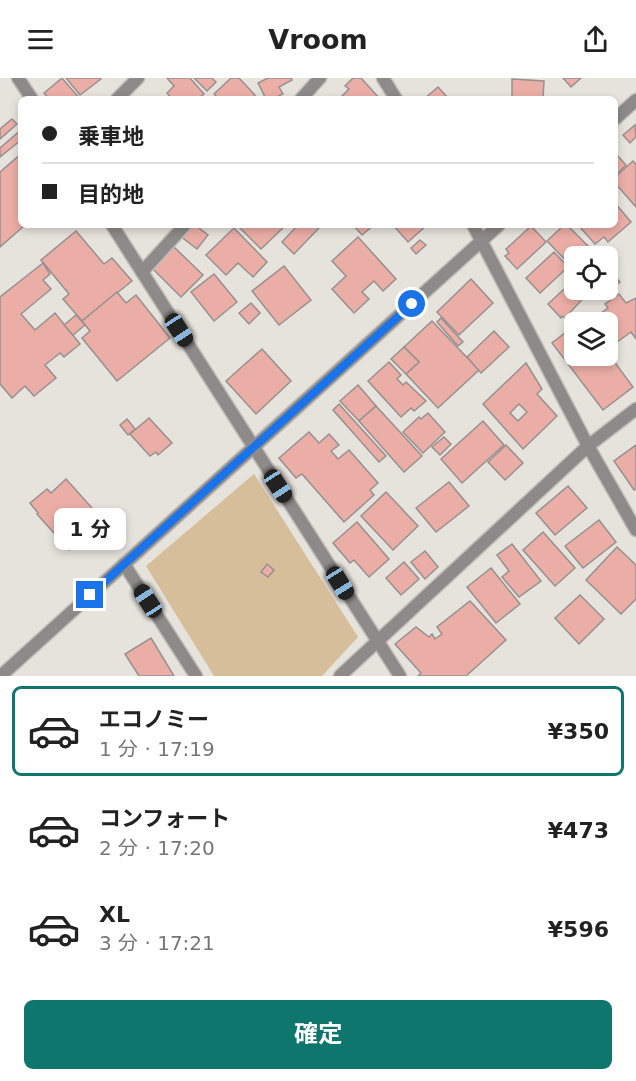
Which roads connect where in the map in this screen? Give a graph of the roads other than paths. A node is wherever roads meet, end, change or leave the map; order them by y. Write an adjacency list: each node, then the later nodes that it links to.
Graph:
1 (18, 78): 5 (street)
2 (138, 78): 6 (street)
3 (320, 78): 7 (street)
4 (383, 78): 8 (street)
5 (30, 96)
6 (120, 96)
7 (304, 96)
8 (394, 96)
9 (636, 100): 10 (street)
10 (618, 116)
11 (114, 228): 16 (street)
12 (182, 228): 16 (street)
13 (475, 228): 15 (street)
14 (496, 228): 15 (street)
15 (482, 240): 18 (street); 19 (street)
16 (142, 272): 18 (street)
17 (636, 409): 19 (street)
18 (254, 447): 21 (street); 22 (street)
19 (588, 447): 20 (street); 22 (street)
20 (636, 530)
21 (124, 564): 23 (street); 24 (street)
22 (378, 641): 25 (street); 26 (street)
23 (4, 672)
24 (196, 676)
25 (340, 676)
26 (400, 676)

